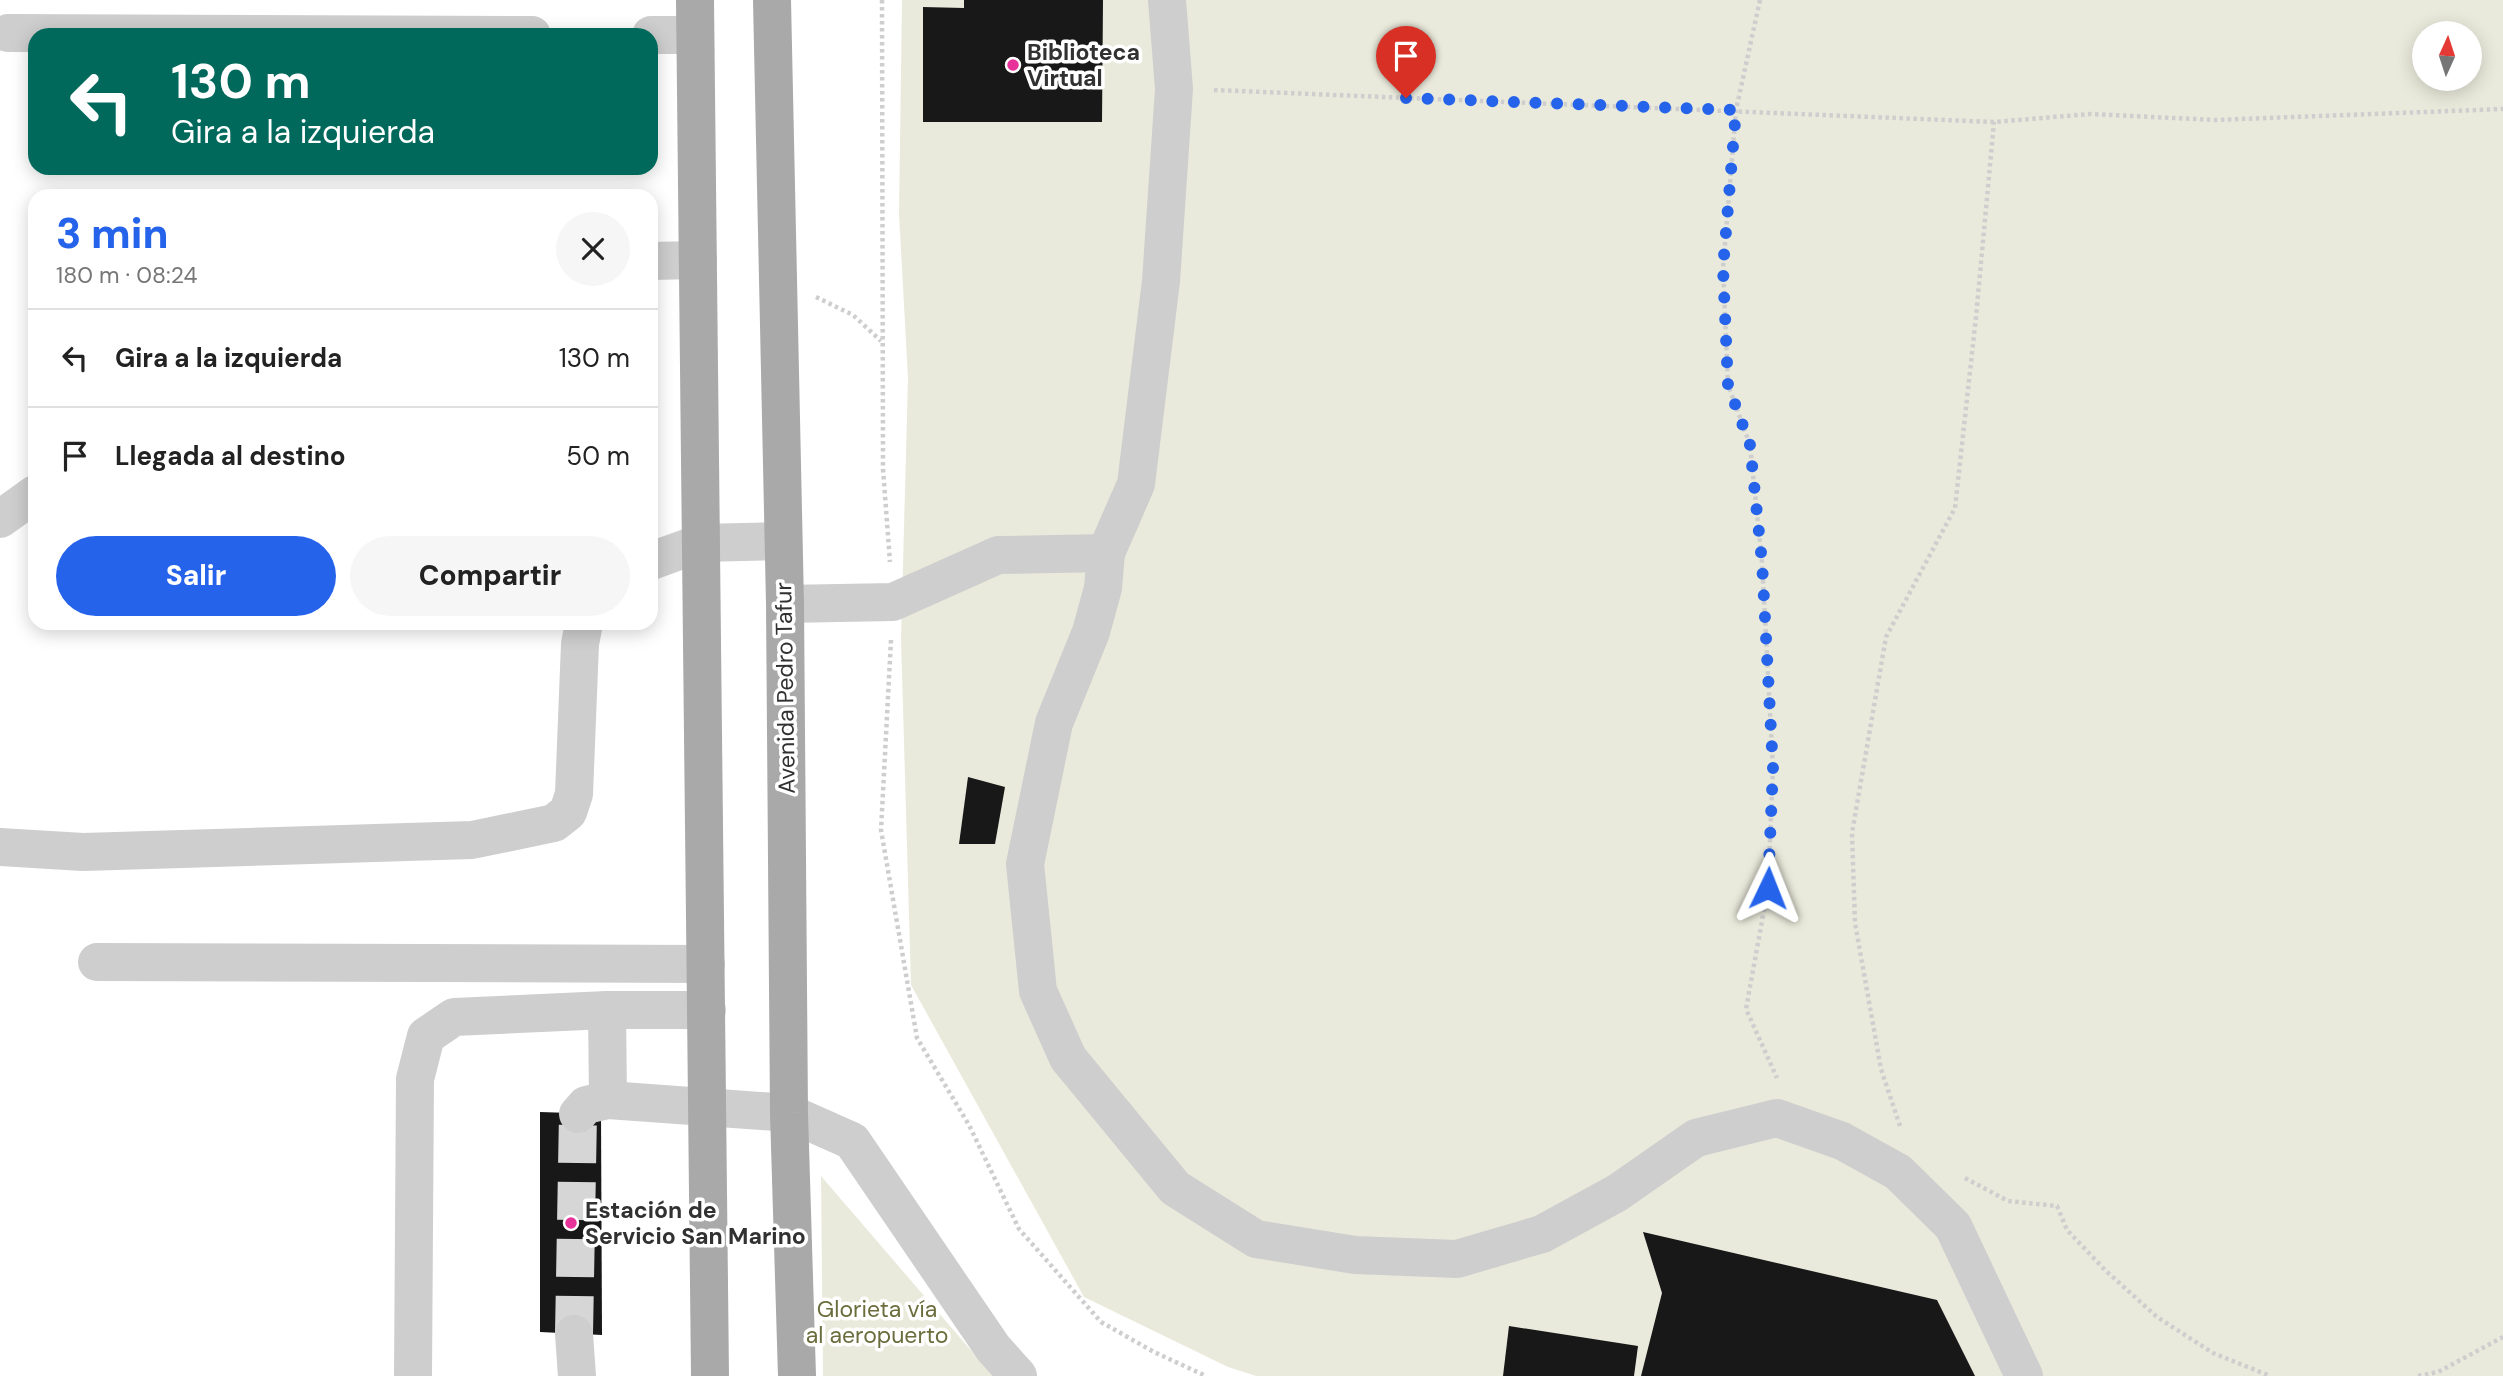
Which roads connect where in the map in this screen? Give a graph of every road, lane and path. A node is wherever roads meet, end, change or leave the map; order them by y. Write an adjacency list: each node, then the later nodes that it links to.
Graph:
1 (772, 0): 15 (main road, Avenida Pedro Tafur)
2 (882, 0): 16 (path)
3 (1167, 0): 9 (street)
4 (1760, 0): 11 (path)
5 (695, 18): 6 (street); 13 (main road)
6 (658, 32)
7 (8, 33): 8 (street)
8 (28, 33)
9 (1174, 89): 11 (path); 21 (street)
10 (2503, 109): 12 (path)
11 (1736, 110): 12 (path); 31 (path)
12 (1994, 122): 34 (path)
13 (698, 260): 14 (street); 20 (main road)
14 (658, 261)
15 (778, 284): 16 (path); 19 (main road, Avenida Pedro Tafur)
16 (881, 342): 23 (path)
17 (28, 499): 18 (street)
18 (0, 519)
19 (783, 541): 20 (street); 24 (main road, Avenida Pedro Tafur)
20 (701, 543): 22 (street); 28 (main road)
21 (1106, 553): 23 (street); 44 (street)
22 (658, 558)
23 (893, 603): 24 (street); 43 (path)
24 (785, 604): 33 (main road, Avenida Pedro Tafur)
25 (583, 630): 26 (street)
26 (0, 847)
27 (97, 962): 28 (street)
28 (706, 964): 30 (main road)
29 (607, 1010): 30 (street); 32 (street); 38 (street)
30 (707, 1010): 32 (main road)
31 (1778, 1080)
32 (708, 1109): 33 (street); 40 (main road)
33 (789, 1113): 41 (main road, Avenida Pedro Tafur); 42 (street)
34 (1901, 1131)
35 (1957, 1174): 45 (path)
36 (574, 1334): 39 (street)
37 (2503, 1337): 46 (path)
38 (413, 1376)
39 (577, 1376)
40 (710, 1376)
41 (796, 1376)
42 (1018, 1376)
43 (1206, 1376)
44 (2024, 1376)
45 (2270, 1376)
46 (2418, 1376)

